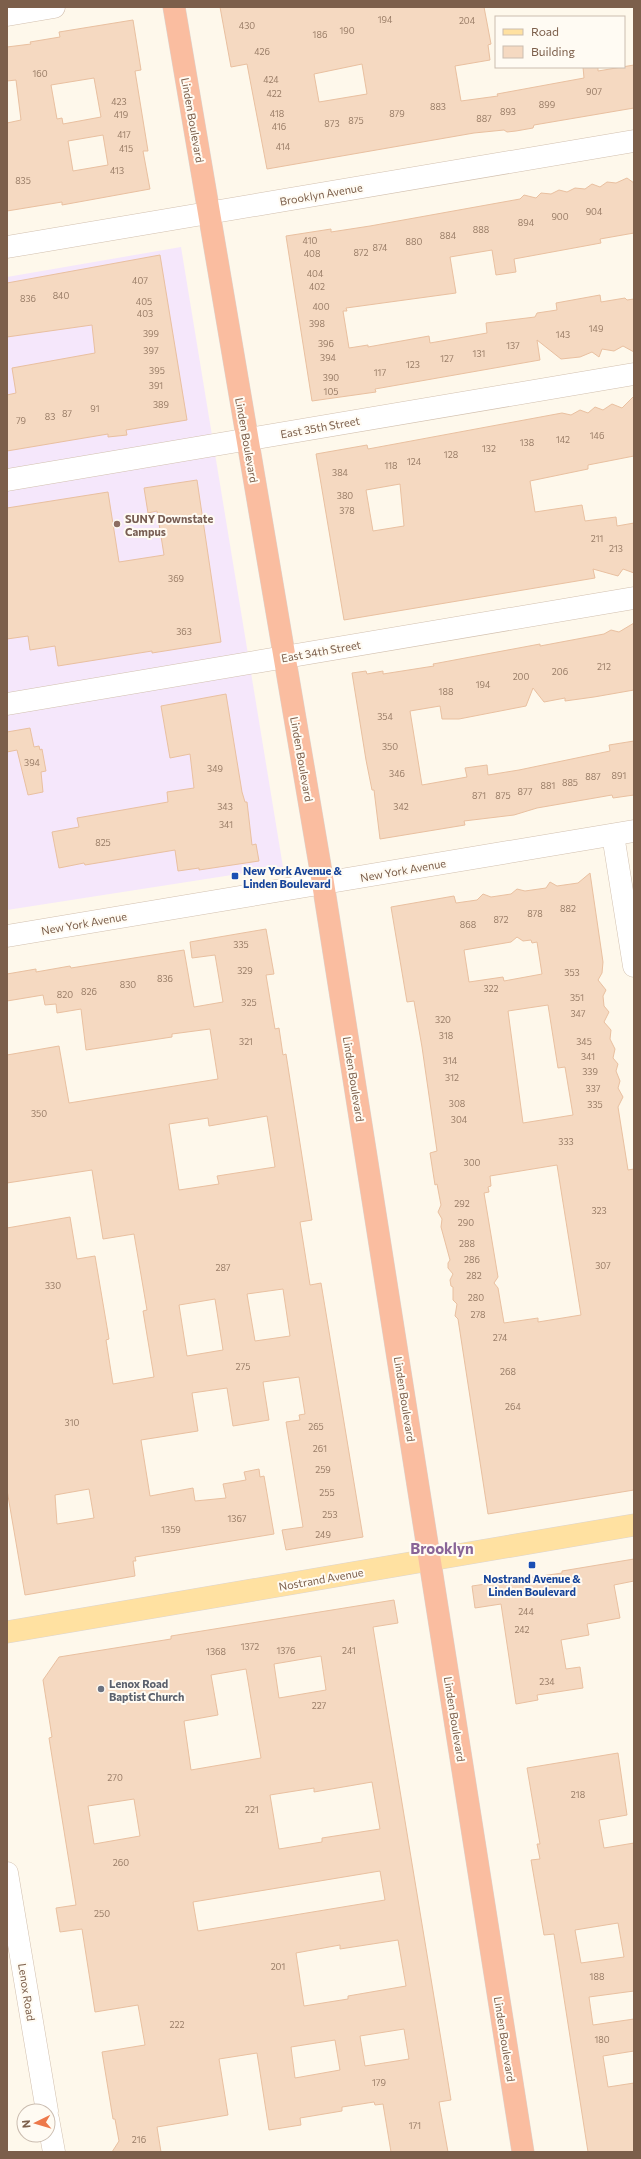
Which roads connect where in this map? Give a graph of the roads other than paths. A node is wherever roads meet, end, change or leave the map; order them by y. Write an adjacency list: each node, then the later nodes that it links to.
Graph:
1 (54, 7): 3 (street)
2 (174, 7): 5 (highway, Linden Boulevard)
3 (7, 15)
4 (634, 141): 5 (street, Brooklyn Avenue)
5 (209, 214): 6 (street, Brooklyn Avenue); 8 (highway, Linden Boulevard)
6 (7, 247)
7 (634, 374): 8 (street, East 35th Street)
8 (247, 439): 9 (street, East 35th Street); 11 (highway, Linden Boulevard)
9 (7, 480)
10 (634, 598): 11 (street, East 34th Street)
11 (285, 658): 12 (street, East 34th Street); 14 (highway, Linden Boulevard)
12 (7, 704)
13 (624, 833): 14 (street, New York Avenue); 16 (street)
14 (323, 884): 15 (street, New York Avenue); 18 (highway, Linden Boulevard)
15 (7, 936)
16 (634, 966)
17 (634, 1525): 18 (main road, Nostrand Avenue)
18 (430, 1560): 19 (main road, Nostrand Avenue); 22 (highway, Linden Boulevard)
19 (7, 1632)
20 (7, 1873): 21 (street, Lenox Road)
21 (46, 2103)
22 (523, 2152)

